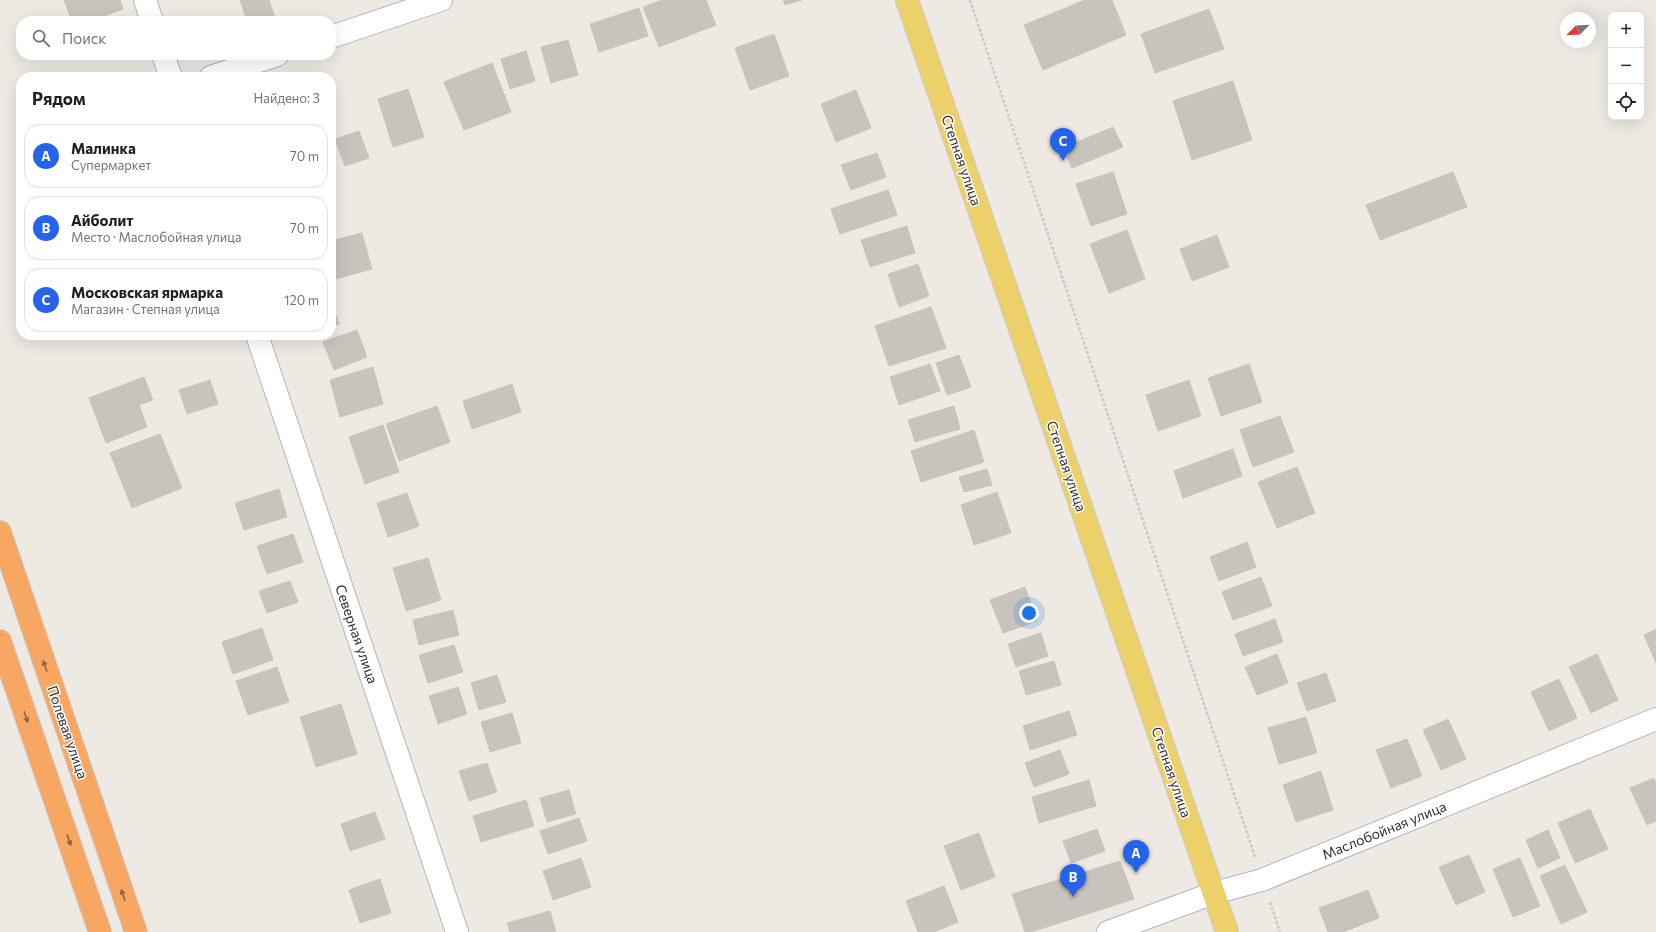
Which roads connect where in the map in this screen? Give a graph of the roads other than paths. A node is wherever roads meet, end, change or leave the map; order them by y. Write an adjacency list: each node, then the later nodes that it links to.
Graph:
1 (144, 0): 4 (street)
2 (441, 0): 5 (street)
3 (907, 0): 14 (main road, Степная улица)
4 (150, 16)
5 (336, 35)
6 (165, 60): 8 (street)
7 (262, 60): 9 (street)
8 (169, 72)
9 (226, 72)
10 (259, 340): 17 (street, Северная улица)
11 (0, 532): 16 (highway, Полевая улица, one-way to 11)
12 (0, 641): 15 (highway, one-way to 15)
13 (1656, 719): 14 (street, Маслобойная улица)
14 (1214, 893): 18 (street, Маслобойная улица); 19 (main road, Степная улица)
15 (100, 932)
16 (136, 932)
17 (457, 932)
18 (1108, 932)
19 (1228, 932)

